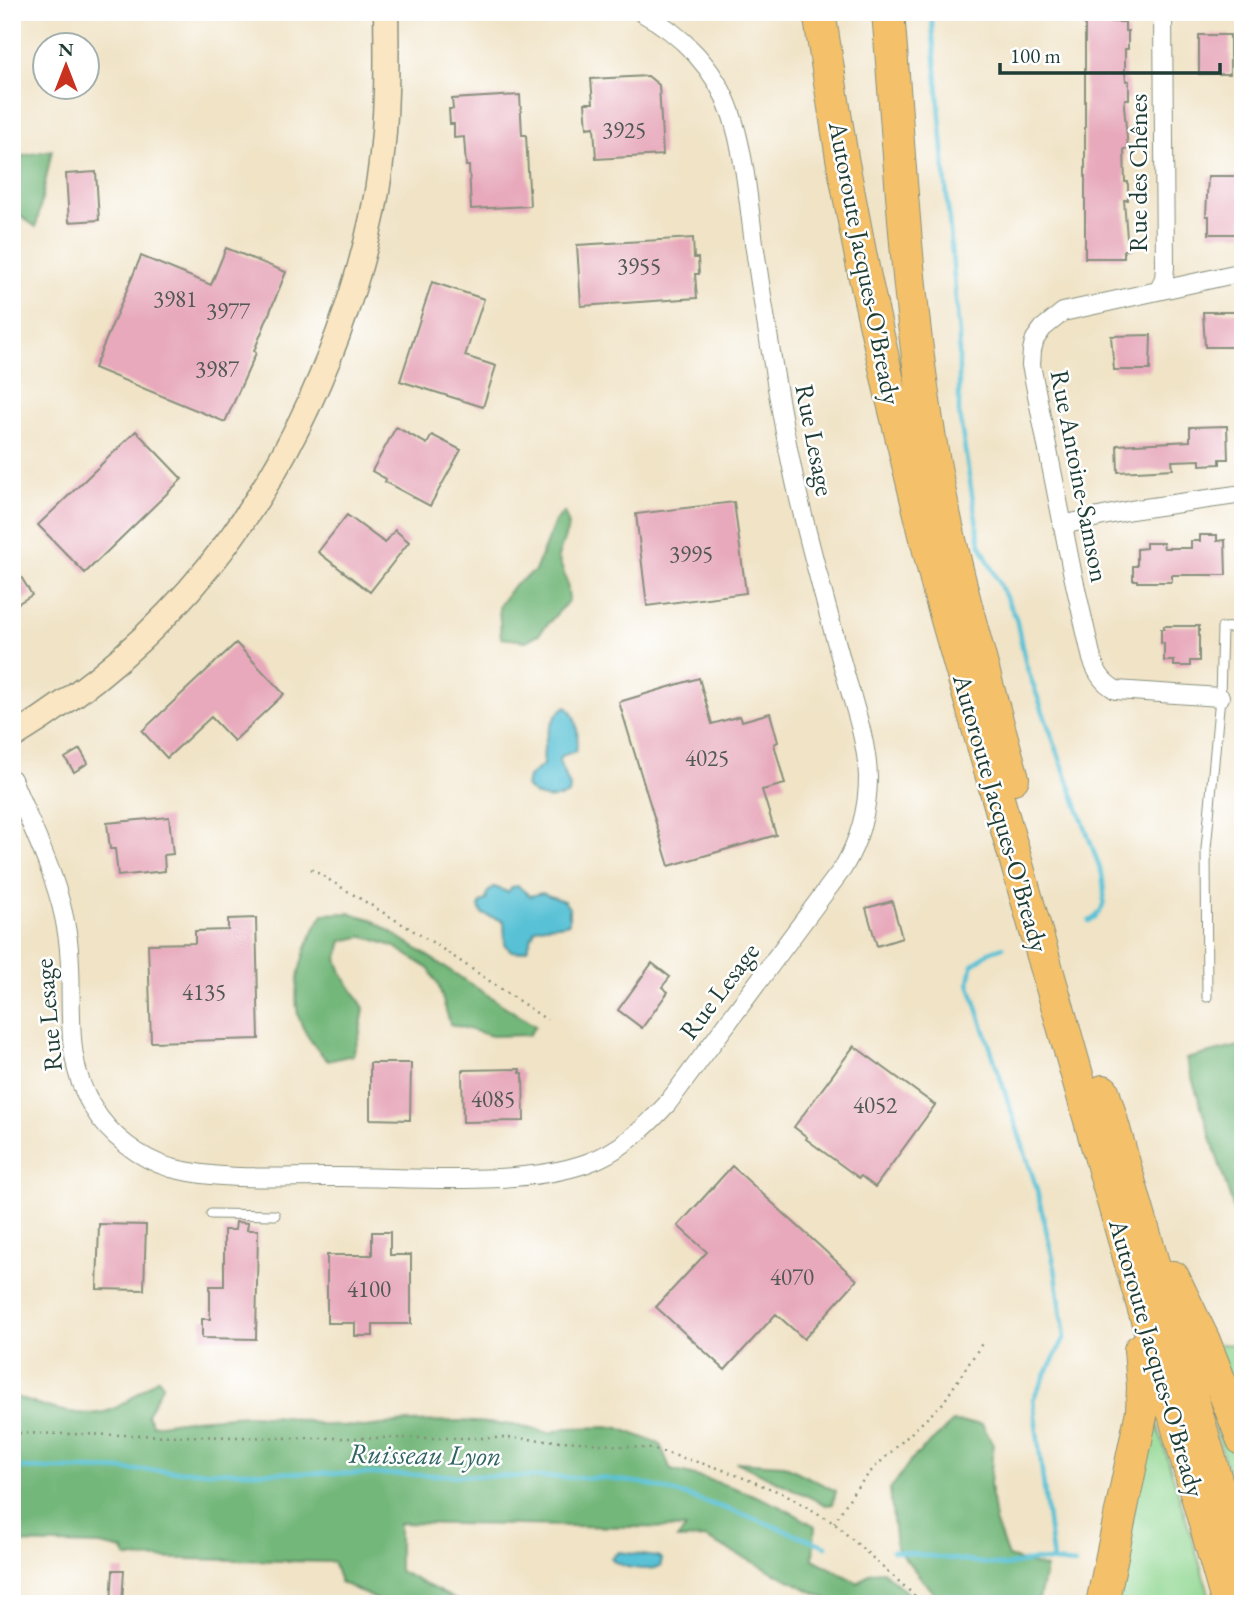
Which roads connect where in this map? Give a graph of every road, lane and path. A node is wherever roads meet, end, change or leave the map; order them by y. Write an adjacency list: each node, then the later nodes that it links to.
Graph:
1 (386, 12): 12 (main road)
2 (642, 12): 13 (street, Rue Lesage)
3 (819, 12): 20 (highway, Autoroute Jacques-O'Bready)
4 (888, 12): 17 (highway, Autoroute Jacques-O'Bready)
5 (1163, 12): 7 (street, Rue des Chênes)
6 (1243, 272): 7 (street, Rue Antoine-Samson)
7 (1159, 290): 9 (street, Rue Antoine-Samson)
8 (1243, 494): 9 (street)
9 (1062, 525): 11 (street, Rue Antoine-Samson)
10 (1243, 627): 11 (lane)
11 (1220, 697): 15 (lane)
12 (12, 737)
13 (12, 779)
14 (311, 869): 16 (path)
15 (1207, 997)
16 (547, 1020)
17 (1135, 1197): 23 (highway); 25 (highway, Autoroute Jacques-O'Bready)
18 (211, 1214): 19 (lane)
19 (275, 1215)
20 (1125, 1248): 27 (highway); 28 (highway, Autoroute Jacques-O'Bready)
21 (983, 1342): 24 (path)
22 (12, 1433): 24 (path)
23 (1243, 1440)
24 (834, 1523): 26 (path)
25 (1243, 1573)
26 (925, 1604)
27 (1102, 1604)
28 (1228, 1604)

